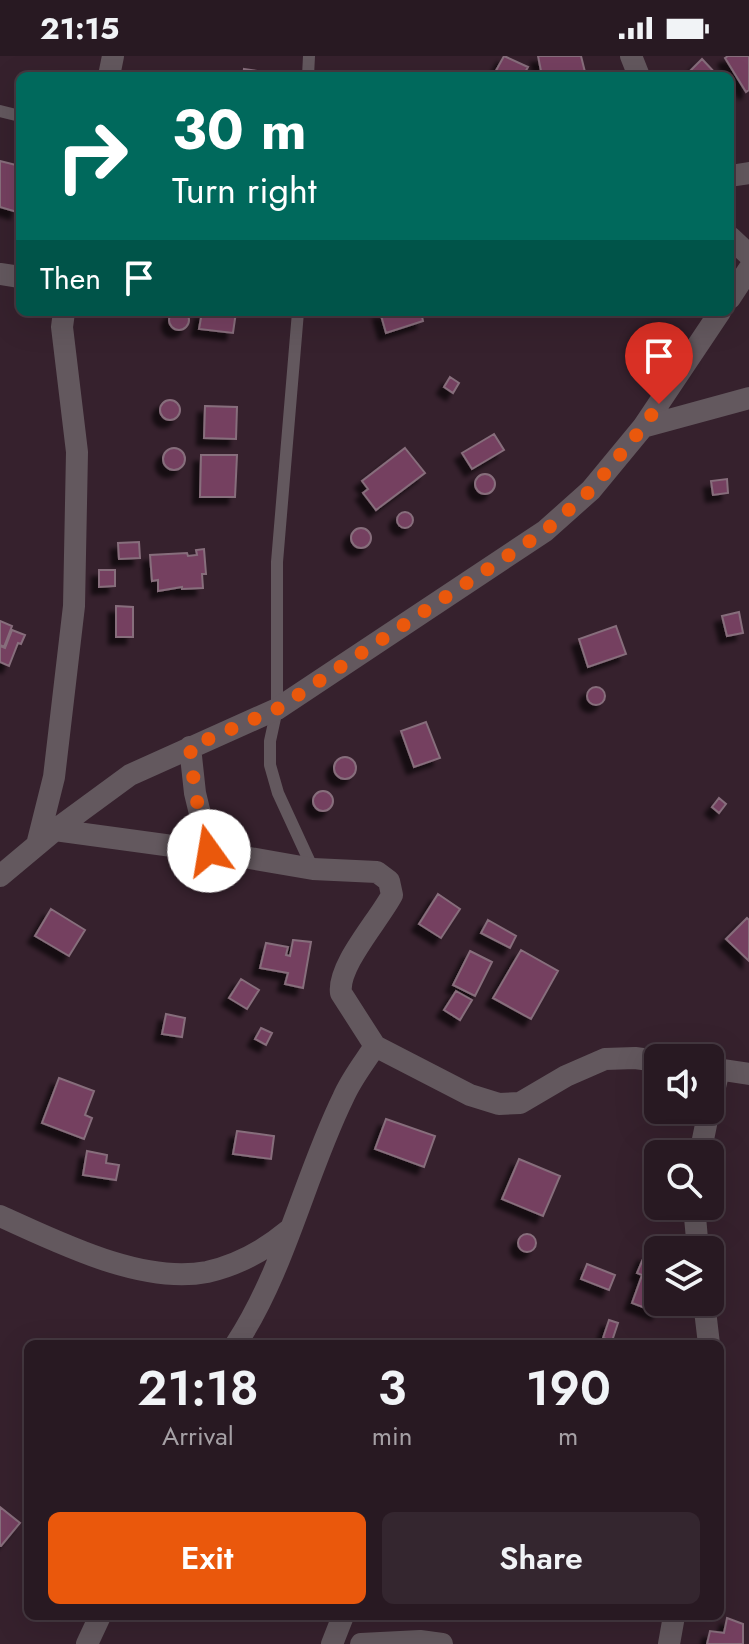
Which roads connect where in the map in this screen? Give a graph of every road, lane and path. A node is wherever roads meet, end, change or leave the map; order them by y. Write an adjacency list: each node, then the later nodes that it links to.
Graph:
1 (734, 241): 2 (street)
2 (749, 255)
3 (749, 269): 4 (street)
4 (734, 292)
5 (63, 316): 13 (street)
6 (298, 316): 10 (lane)
7 (717, 316): 9 (street)
8 (749, 398): 9 (street)
9 (643, 427): 10 (street)
10 (277, 709): 11 (street); 15 (lane)
11 (190, 747): 12 (street); 14 (street)
12 (55, 830): 13 (street); 14 (street)
13 (37, 845): 16 (street)
14 (209, 851): 15 (street)
15 (313, 869): 17 (street)
16 (0, 876)
17 (375, 1046): 18 (street); 22 (street)
18 (644, 1059)
19 (724, 1070): 20 (street)
20 (749, 1074)
21 (0, 1216): 22 (street)
22 (289, 1230): 24 (street)
23 (704, 1316): 25 (street)
24 (238, 1340)
25 (704, 1340)
26 (98, 1620): 29 (street)
27 (341, 1620): 30 (street)
28 (673, 1620): 33 (street)
29 (87, 1644)
30 (332, 1644)
31 (361, 1644): 32 (street)
32 (442, 1644)
33 (669, 1644)

